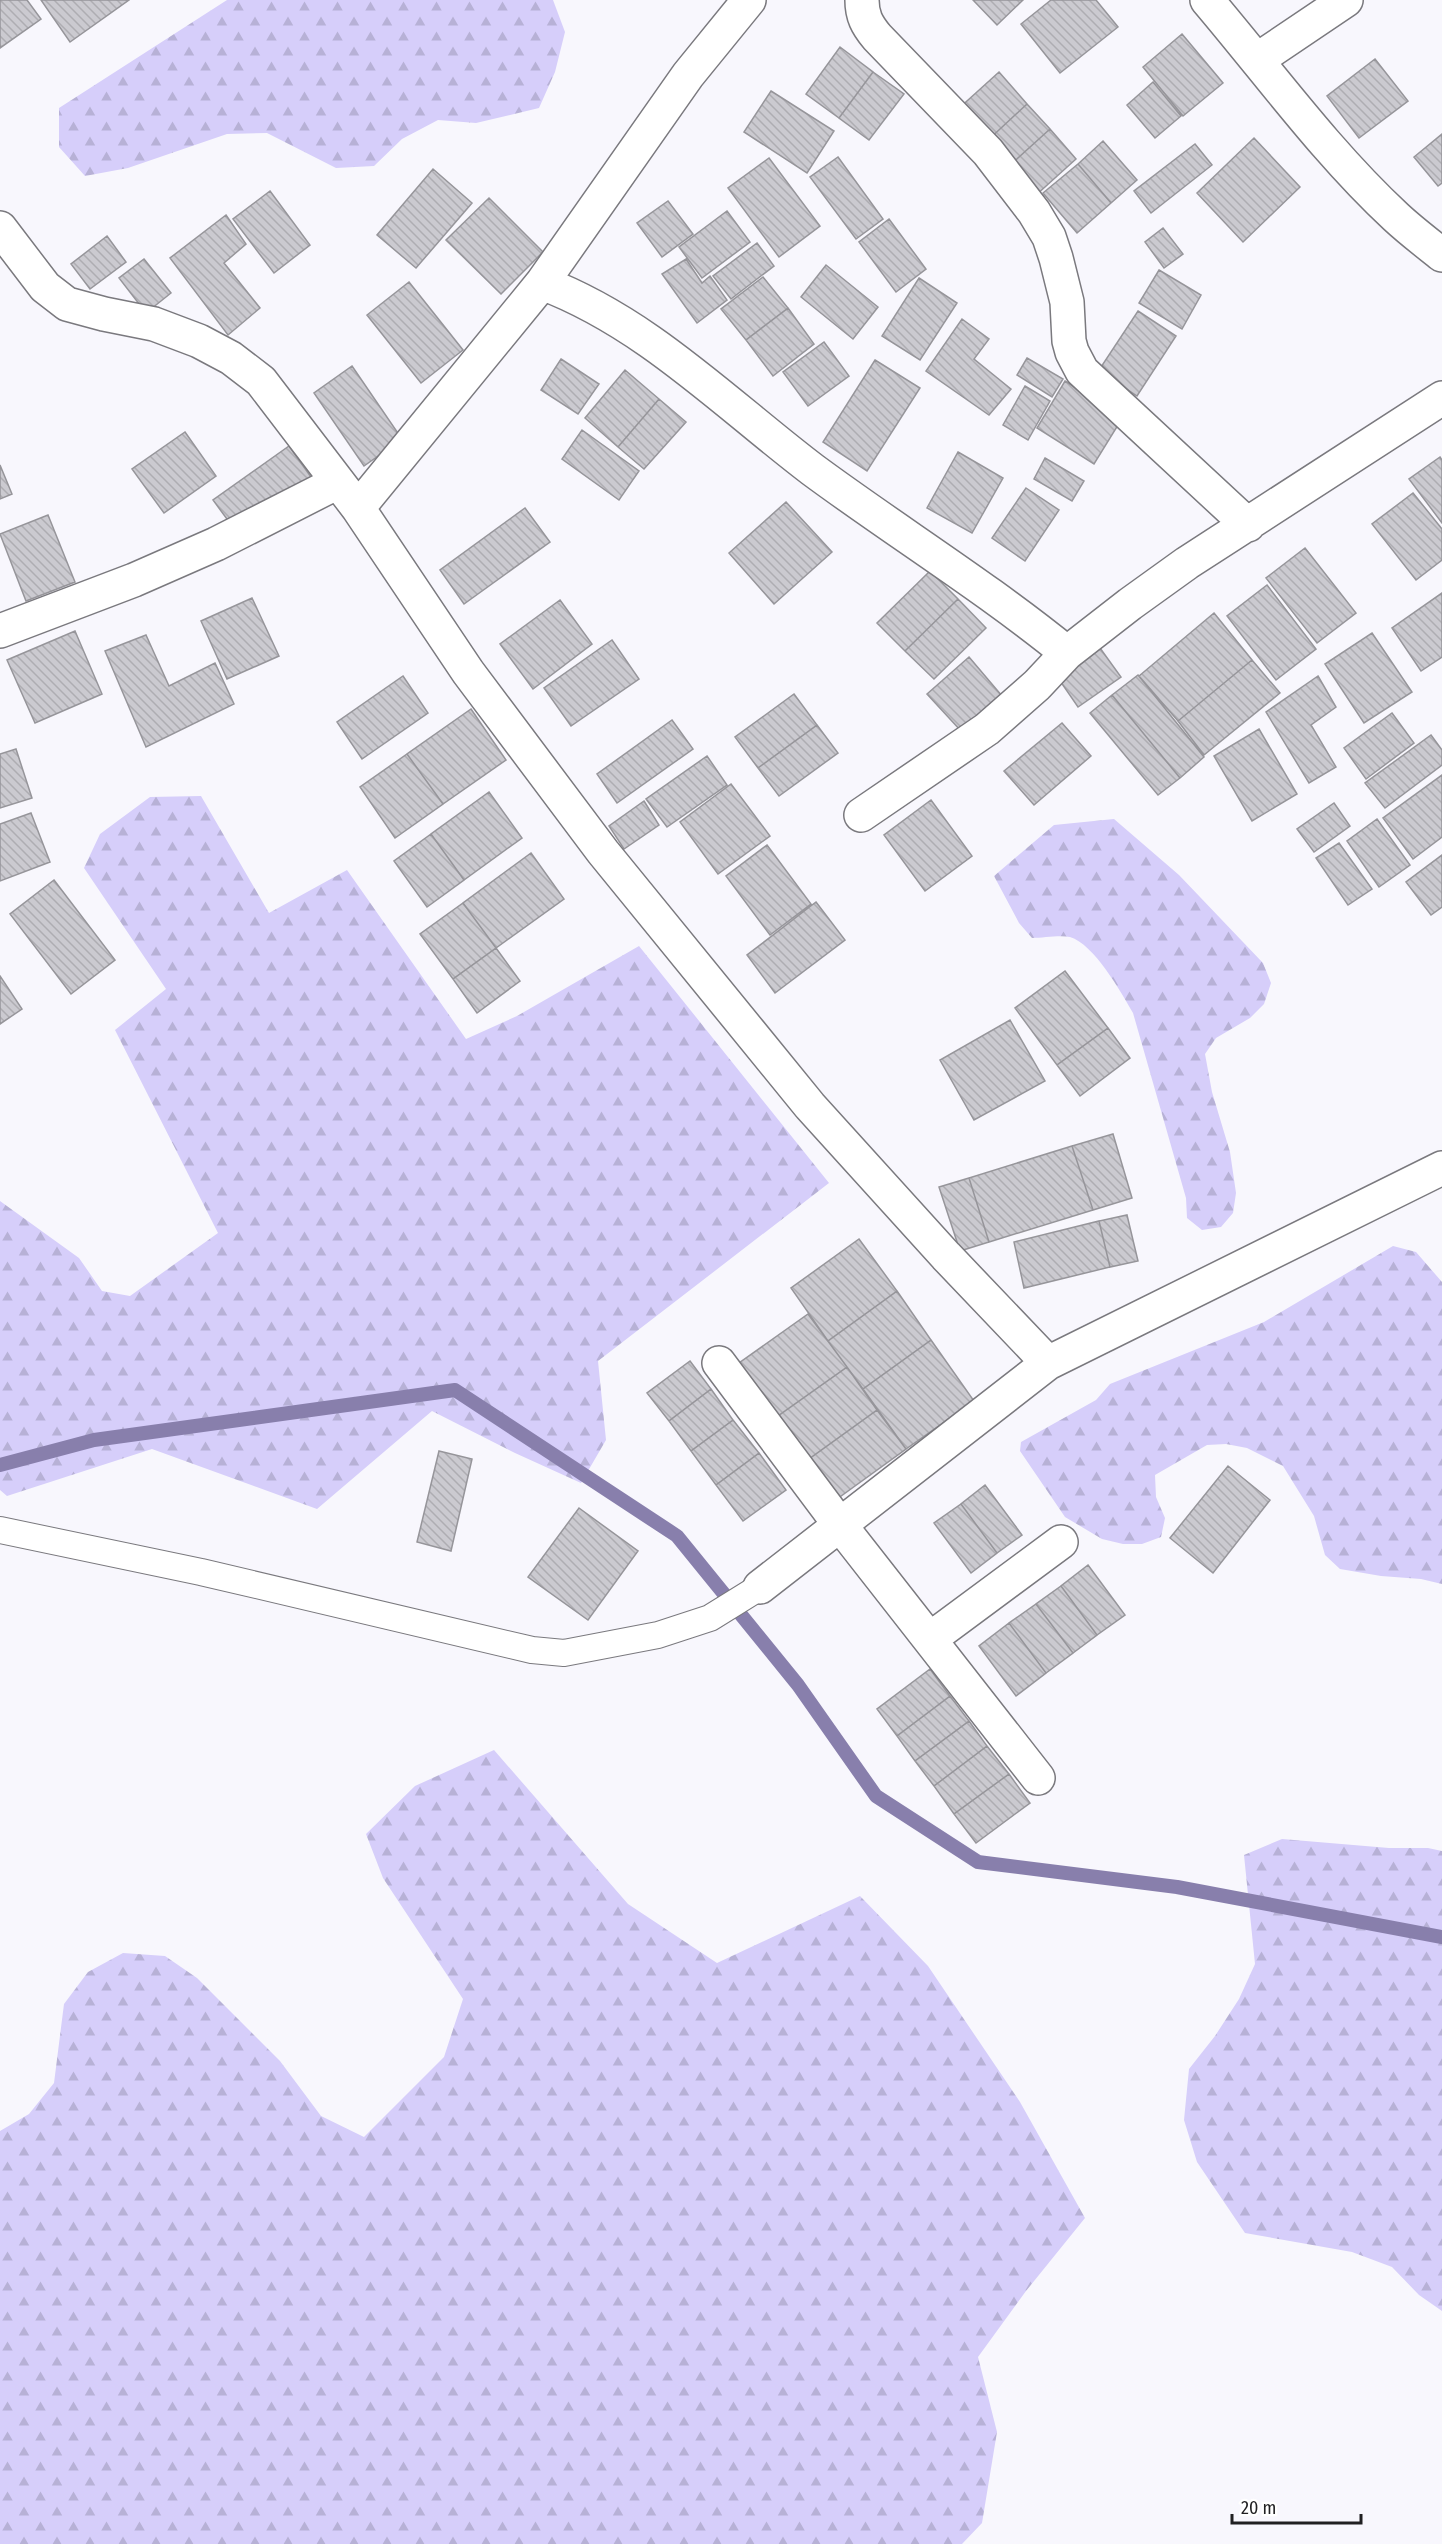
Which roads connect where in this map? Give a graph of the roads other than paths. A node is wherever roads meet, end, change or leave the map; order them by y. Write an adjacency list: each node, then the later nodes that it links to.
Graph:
1 (749, 0): 8 (street)
2 (862, 0): 12 (street)
3 (1207, 0): 5 (street)
4 (1346, 0): 5 (street)
5 (1257, 60): 7 (street)
6 (0, 228): 10 (street)
7 (1442, 255)
8 (542, 283): 11 (street); 14 (street)
9 (1442, 398): 12 (street)
10 (338, 482): 11 (street); 13 (street)
11 (358, 508): 18 (street)
12 (1248, 525): 14 (street)
13 (0, 631)
14 (1067, 653): 15 (street)
15 (861, 815)
16 (1442, 1168): 18 (street)
17 (719, 1362): 19 (street)
18 (1048, 1364): 19 (street)
19 (840, 1525): 22 (street); 23 (street)
20 (0, 1530): 22 (lane)
21 (1061, 1542): 23 (street)
22 (760, 1587)
23 (930, 1639): 24 (street)
24 (1038, 1778)

